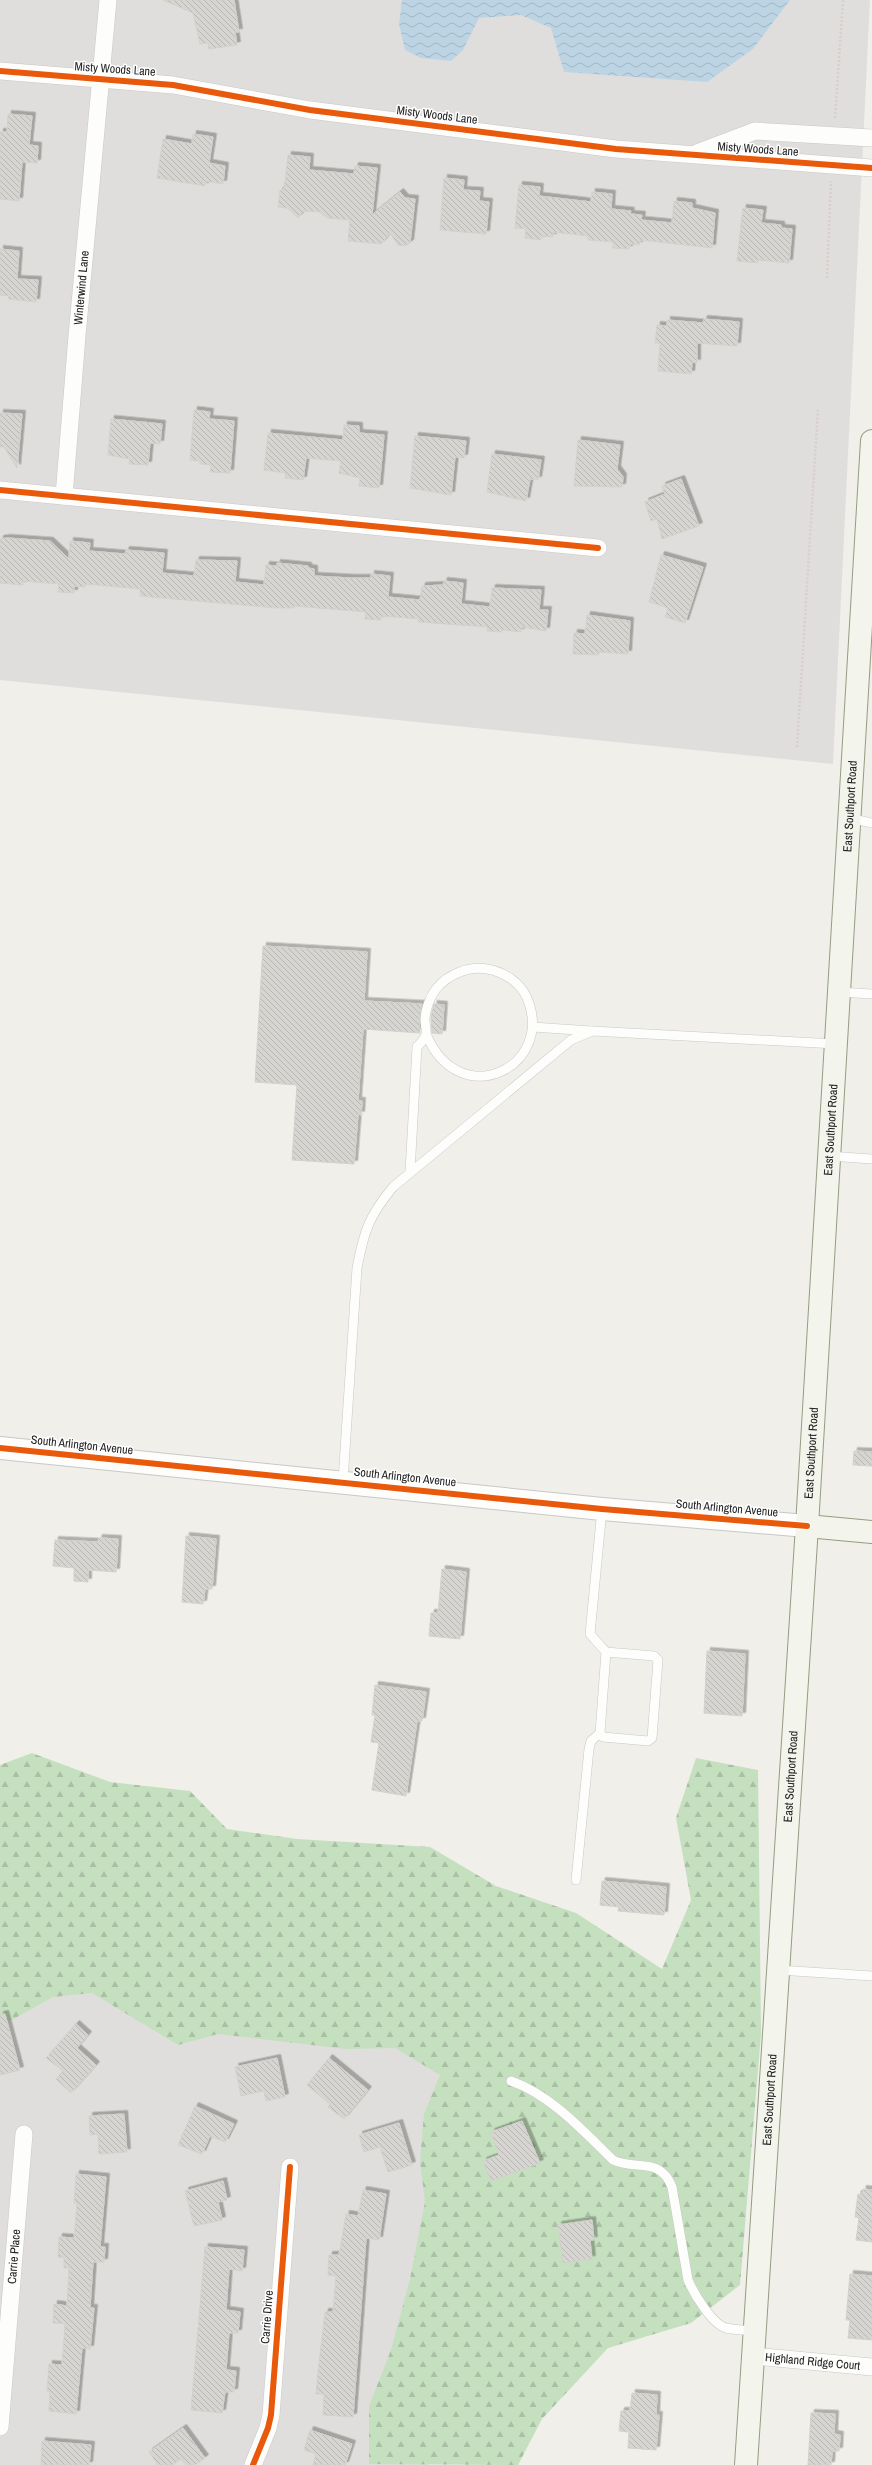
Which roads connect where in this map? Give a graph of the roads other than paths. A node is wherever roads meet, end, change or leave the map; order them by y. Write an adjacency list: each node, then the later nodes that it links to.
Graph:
1 (108, 0): 3 (street, Winterwind Lane)
2 (0, 71): 3 (street, Misty Woods Lane)
3 (101, 79): 5 (street, Misty Woods Lane); 9 (street, Winterwind Lane)
4 (872, 138): 5 (street)
5 (691, 155): 6 (street, Misty Woods Lane)
6 (872, 168)
7 (872, 441): 11 (main road, East Southport Road)
8 (0, 490): 9 (street)
9 (64, 496): 10 (street)
10 (598, 548)
11 (849, 818): 12 (lane); 13 (main road, East Southport Road)
12 (872, 823)
13 (839, 992): 14 (lane); 18 (main road, East Southport Road)
14 (872, 994)
15 (533, 1027): 16 (lane); 17 (lane); 17 (lane)
16 (592, 1031): 18 (lane); 21 (lane)
17 (426, 1034): 21 (lane)
18 (836, 1044): 19 (main road, East Southport Road)
19 (829, 1156): 20 (lane); 25 (main road, East Southport Road)
20 (872, 1159)
21 (410, 1172): 23 (lane)
22 (0, 1448): 23 (street, South Arlington Avenue)
23 (342, 1481): 24 (street, South Arlington Avenue)
24 (602, 1509): 25 (street, South Arlington Avenue); 27 (lane)
25 (807, 1526): 26 (main road, South Arlington Avenue); 30 (main road, East Southport Road)
26 (872, 1532)
27 (606, 1652): 28 (lane); 28 (lane)
28 (600, 1733): 29 (lane)
29 (576, 1880)
30 (778, 1970): 31 (lane); 35 (main road, East Southport Road)
31 (872, 1976)
32 (511, 2081): 35 (lane)
33 (24, 2134): 38 (street, Carrie Place)
34 (290, 2167): 39 (street, Carrie Drive)
35 (754, 2331): 36 (main road, East Southport Road)
36 (753, 2356): 37 (street, Highland Ridge Court); 40 (main road, East Southport Road)
37 (872, 2367)
38 (0, 2427)
39 (253, 2465)
40 (746, 2465)

